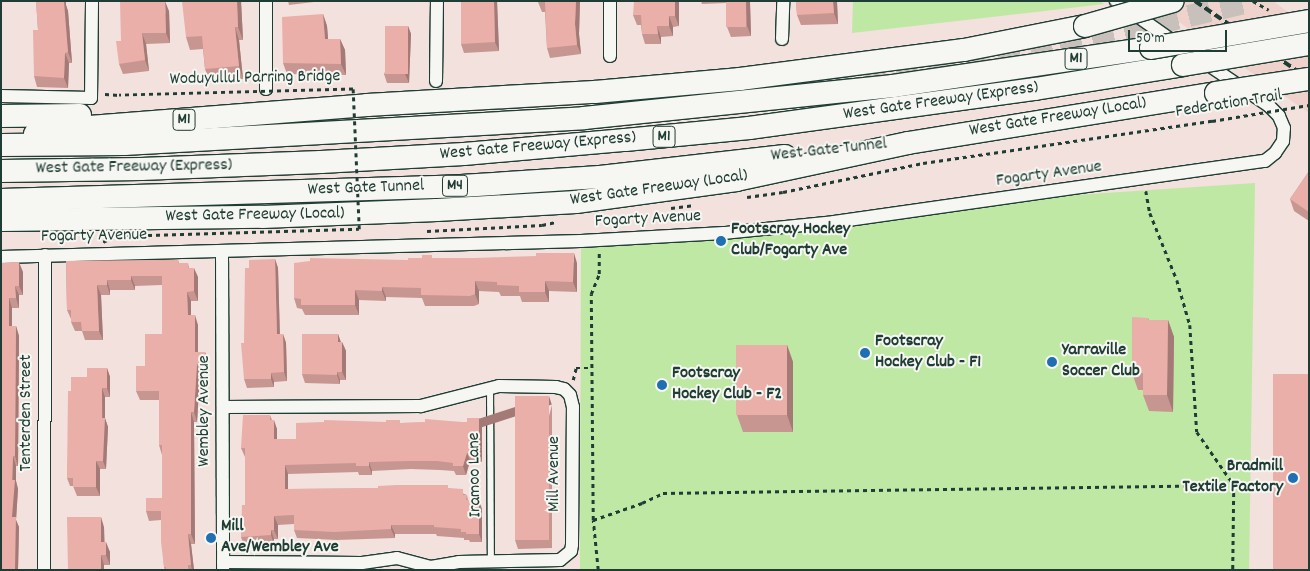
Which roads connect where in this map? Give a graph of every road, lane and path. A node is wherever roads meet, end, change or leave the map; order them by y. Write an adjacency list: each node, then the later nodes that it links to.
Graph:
1 (92, 1): 16 (street)
2 (266, 1): 14 (street)
3 (437, 1): 13 (street)
4 (610, 1): 11 (street)
5 (783, 1): 9 (street)
6 (1116, 1): 24 (street, Fogarty Avenue)
7 (1173, 1): 17 (highway, M1, bridge)
8 (1309, 21): 22 (highway, West Gate Freeway (Express) / M1, bridge)
9 (782, 39)
10 (1309, 44): 23 (highway, West Gate Freeway (Express) / M1, bridge)
11 (610, 56)
12 (1309, 79): 21 (highway, West Gate Freeway (Local), bridge)
13 (436, 81)
14 (266, 89)
15 (105, 94): 30 (path, Woduyullul Parring Bridge, bridge)
16 (1, 96)
17 (367, 105): 19 (highway, M1); 20 (highway, M1)
18 (1309, 105): 25 (path, Federation Trail, bridge)
19 (1, 116)
20 (1, 139)
21 (908, 142): 26 (highway, West Gate Tunnel / M4); 29 (highway, West Gate Freeway (Local))
22 (1, 145)
23 (1, 171)
24 (1144, 179): 32 (street, Fogarty Avenue); 39 (path)
25 (744, 197)
26 (1, 200)
27 (700, 204): 28 (path)
28 (666, 209)
29 (1, 220)
30 (102, 242)
31 (598, 246): 35 (path)
32 (222, 252): 33 (street, Fogarty Avenue); 38 (street, Wembley Avenue)
33 (45, 255): 34 (street, Fogarty Avenue); 43 (street, Tenterden Street)
34 (1, 257)
35 (591, 368): 37 (path); 40 (path)
36 (490, 388): 37 (street); 38 (street); 41 (lane, Iramoo Lane)
37 (570, 395): 41 (street, Mill Avenue)
38 (223, 407): 42 (street, Wembley Avenue)
39 (1234, 484): 40 (path); 45 (path)
40 (593, 520): 44 (path)
41 (491, 562): 42 (street, Mill Avenue)
42 (223, 566)
43 (44, 570)
44 (598, 570)
45 (1233, 570)

